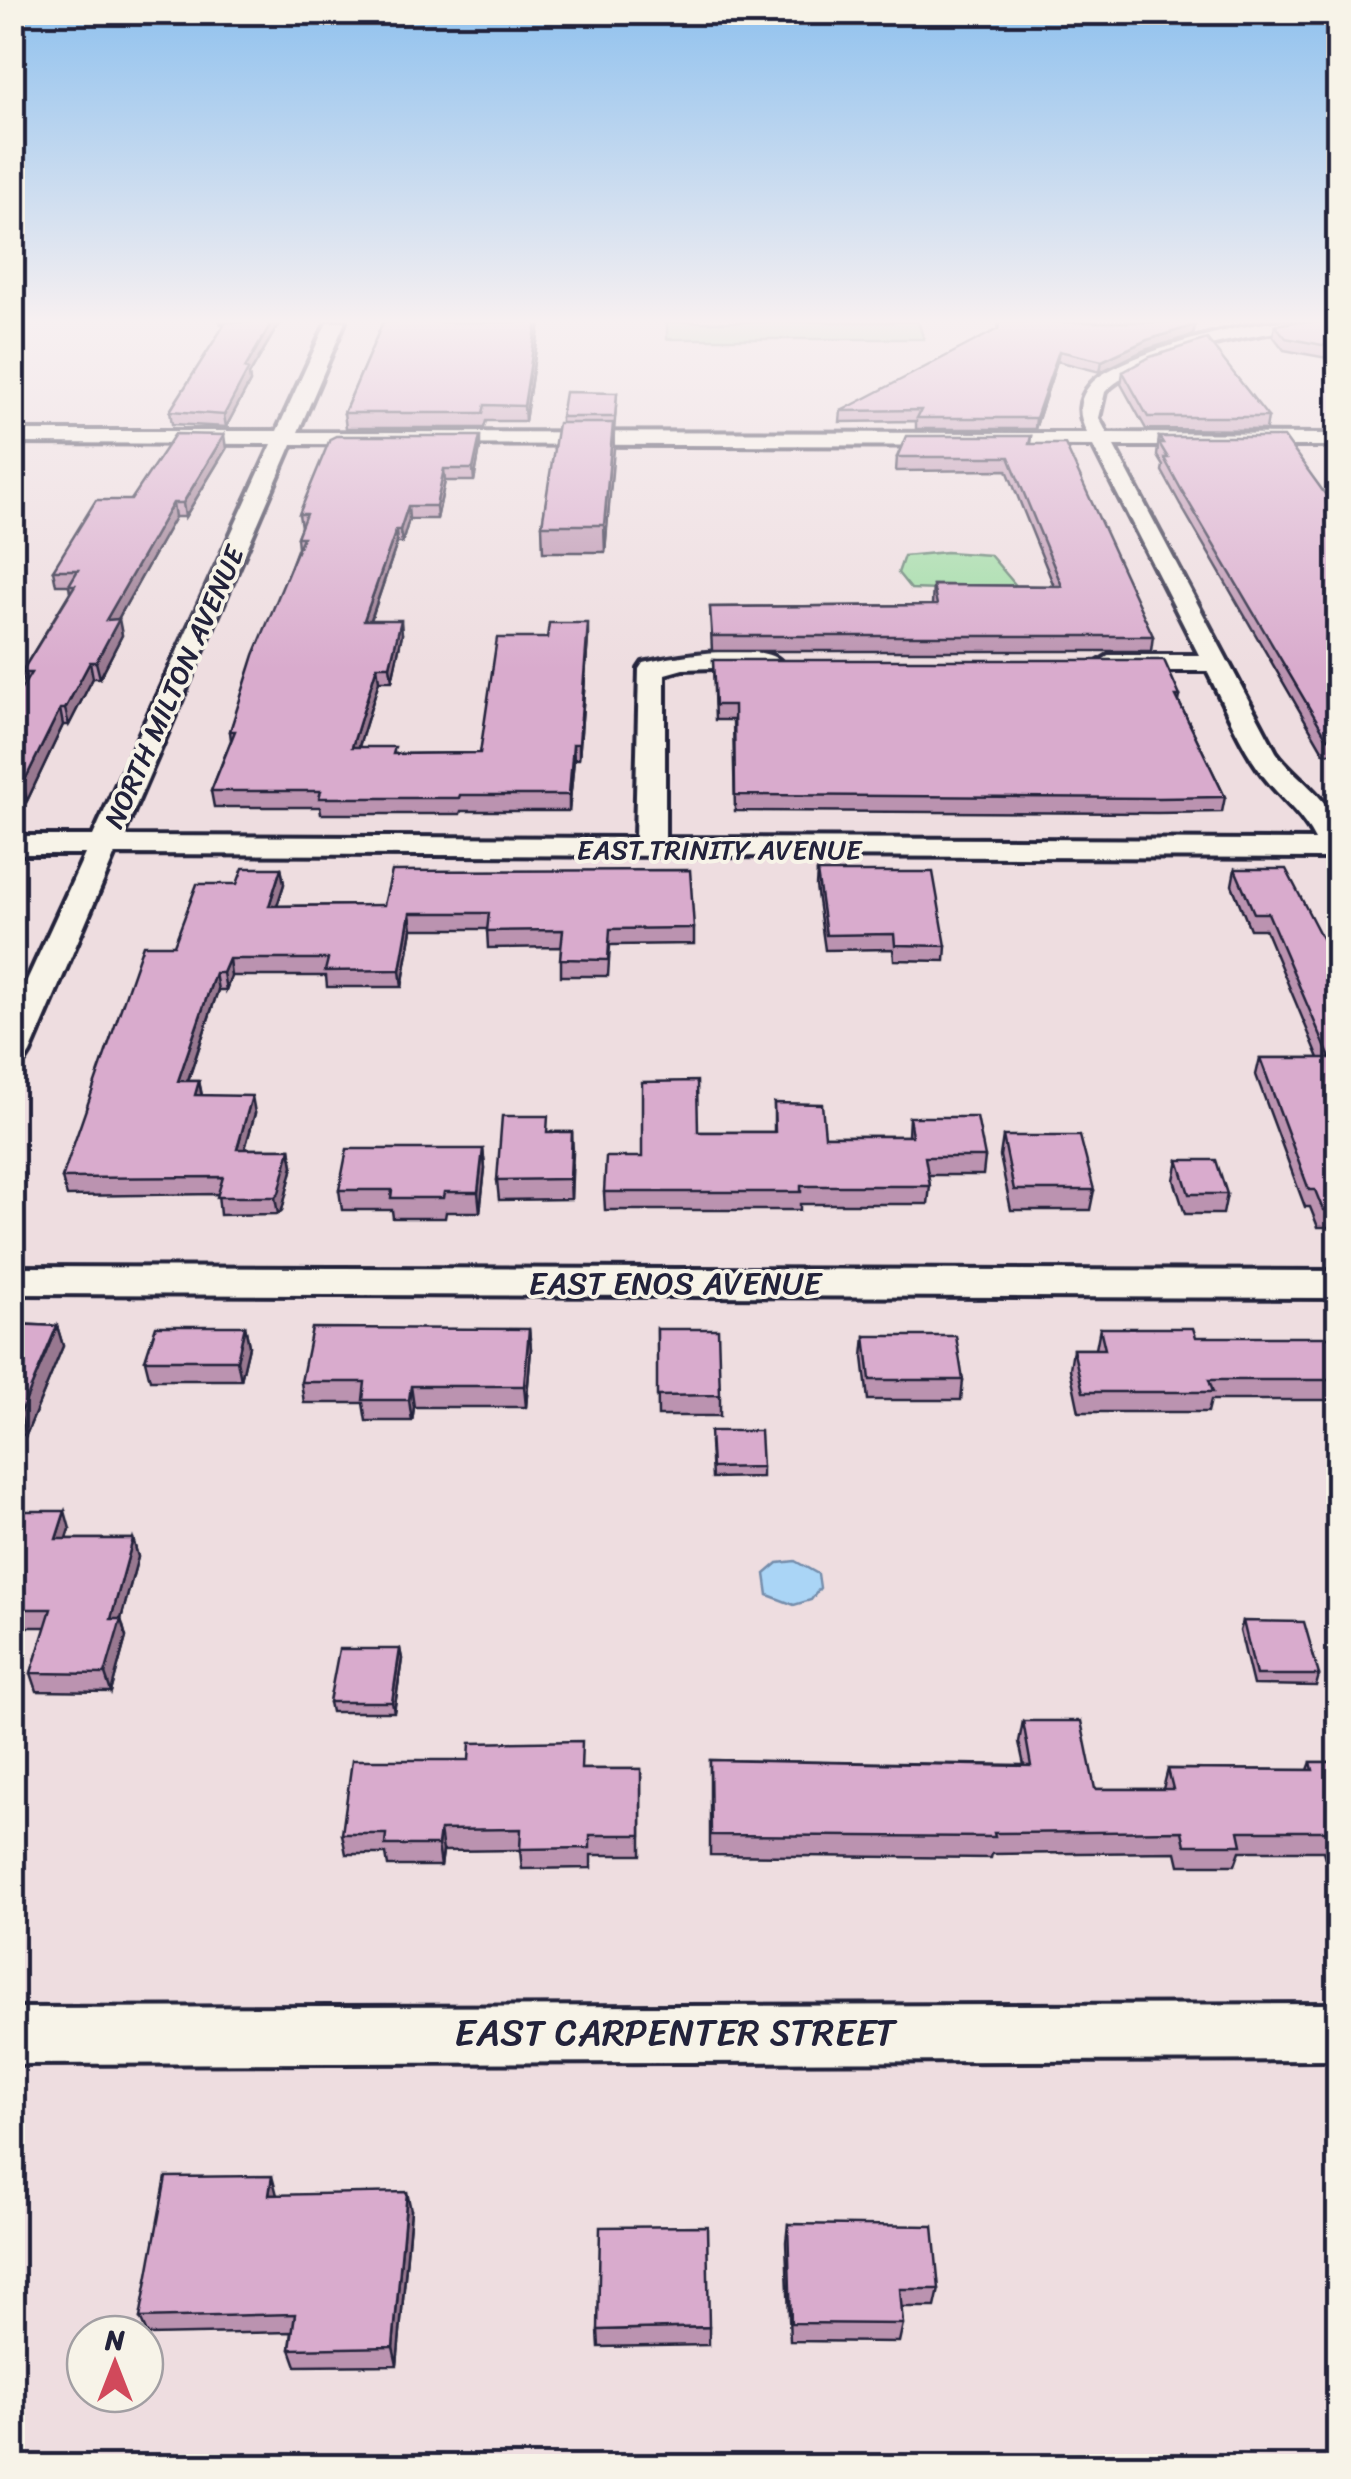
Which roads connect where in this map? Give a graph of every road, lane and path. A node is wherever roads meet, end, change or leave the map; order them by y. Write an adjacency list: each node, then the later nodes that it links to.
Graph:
1 (199, 438): 2 (street)
2 (285, 438): 3 (street); 9 (street, NORTH MILTON AVENUE)
3 (1098, 439): 4 (street); 7 (street)
4 (1328, 446)
5 (803, 662): 10 (street)
6 (1083, 663): 7 (street)
7 (1216, 663): 11 (street)
8 (12, 845): 9 (street)
9 (104, 846): 10 (street, EAST TRINITY AVENUE); 12 (street, NORTH MILTON AVENUE)
10 (650, 849): 11 (street, EAST TRINITY AVENUE)
11 (1336, 853)
12 (12, 1052)
13 (12, 1280): 14 (street, EAST ENOS AVENUE)
14 (1338, 1285)
15 (1338, 2032): 16 (street, EAST CARPENTER STREET)
16 (12, 2036)

